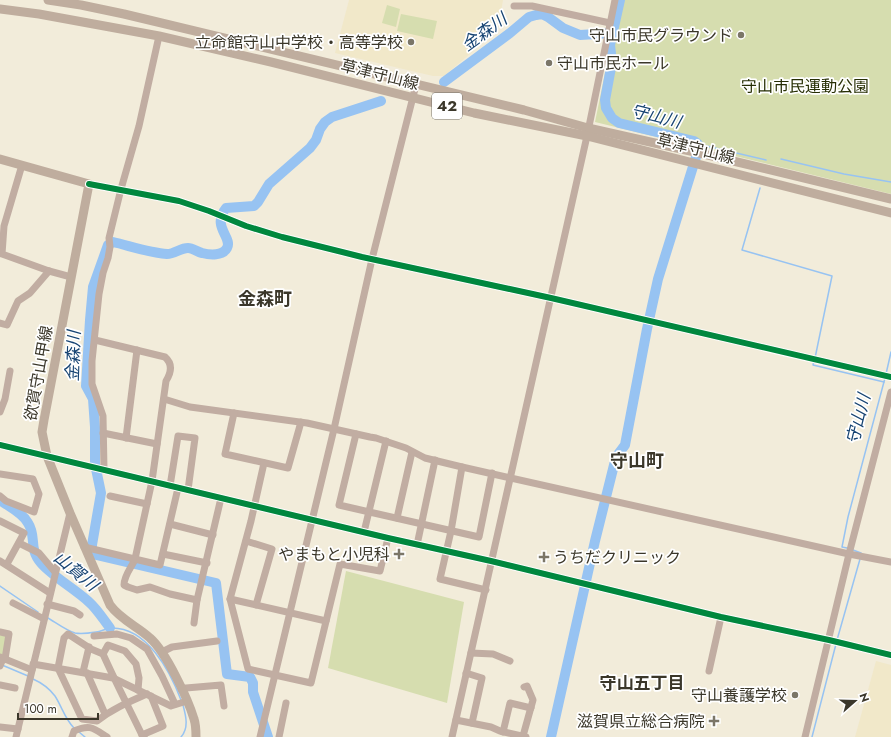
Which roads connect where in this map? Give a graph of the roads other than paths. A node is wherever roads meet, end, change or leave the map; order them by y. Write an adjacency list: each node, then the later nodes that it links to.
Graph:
1 (48, 0): 7 (main road, 草津守山線 / 42)
2 (615, 0): 5 (street)
3 (514, 6): 5 (street)
4 (0, 9): 6 (main road, 草津守山線 / 42)
5 (609, 26): 9 (street)
6 (159, 36): 8 (main road, 草津守山線 / 42); 13 (street)
7 (416, 84): 8 (street); 9 (main road, 草津守山線 / 42)
8 (413, 97): 9 (main road, 草津守山線 / 42); 16 (street)
9 (587, 132): 14 (main road, 草津守山線 / 42); 15 (main road, 草津守山線 / 42); 19 (street)
10 (0, 159): 11 (main road)
11 (22, 165): 12 (main road); 17 (street)
12 (89, 184): 13 (street); 18 (main road, 欲賀守山甲線)
13 (120, 189): 16 (street); 21 (street)
14 (891, 199)
15 (891, 213)
16 (372, 259): 19 (street); 30 (street)
17 (49, 271): 18 (street); 20 (street)
18 (71, 277): 38 (main road, 欲賀守山甲線)
19 (551, 298): 24 (street); 45 (street)
20 (0, 323)
21 (95, 340): 22 (street); 31 (street)
22 (137, 350): 26 (street); 33 (street)
23 (10, 371): 27 (street)
24 (891, 377)
25 (891, 392): 72 (street)
26 (164, 399): 28 (street); 35 (street)
27 (0, 412)
28 (234, 413): 29 (street); 40 (street)
29 (302, 422): 30 (street); 40 (street)
30 (334, 429): 32 (street); 58 (street)
31 (103, 433): 33 (street); 42 (street)
32 (356, 434): 34 (street); 55 (street)
33 (126, 438): 35 (street)
34 (386, 441): 37 (street); 55 (street)
35 (157, 444): 46 (street)
36 (0, 445): 38 (street)
37 (412, 452): 39 (street); 57 (street)
38 (47, 456): 42 (street); 56 (main road, 欲賀守山甲線)
39 (435, 460): 41 (street); 61 (street)
40 (264, 463): 54 (street)
41 (462, 467): 43 (street); 62 (street)
42 (104, 470): 46 (street)
43 (492, 473): 45 (street); 62 (street)
44 (0, 474): 50 (street)
45 (510, 477): 72 (street); 75 (street)
46 (152, 481): 47 (street); 53 (street)
47 (170, 486): 48 (street); 49 (street)
48 (178, 488): 49 (street); 60 (street)
49 (188, 490): 52 (street)
50 (0, 496)
51 (110, 496): 53 (street)
52 (220, 498): 54 (street); 64 (street)
53 (147, 504): 73 (street)
54 (254, 506): 58 (street); 66 (street)
55 (370, 512): 57 (street); 63 (street)
56 (70, 513): 69 (main road, 欲賀守山甲線); 79 (street)
57 (397, 518): 61 (street)
58 (311, 519): 63 (street); 87 (street)
59 (0, 522): 67 (street)
60 (170, 524): 64 (street); 71 (street)
61 (422, 524): 62 (street); 68 (street)
62 (451, 531): 70 (street)
63 (364, 532): 65 (street)
64 (213, 535): 77 (street)
65 (388, 538): 68 (street); 91 (street)
66 (246, 541): 82 (street); 86 (street)
67 (19, 543): 78 (street); 79 (street)
68 (417, 545): 70 (street)
69 (84, 547): 73 (street); 98 (main road, 欲賀守山甲線)
70 (446, 552): 75 (street); 80 (street)
71 (163, 554): 73 (street); 77 (street)
72 (849, 554): 76 (street); 95 (street)
73 (135, 559): 83 (street)
74 (0, 560): 78 (street)
75 (491, 561): 80 (street); 89 (street)
76 (891, 562)
77 (206, 563): 83 (street)
78 (7, 564): 81 (street)
79 (55, 572): 81 (street)
80 (486, 590): 99 (street)
81 (50, 593): 85 (street)
82 (230, 599): 86 (street); 109 (street)
83 (197, 600): 92 (street)
84 (13, 603): 90 (street)
85 (47, 604): 88 (street); 90 (street)
86 (256, 605): 87 (street)
87 (290, 612): 91 (street); 109 (street)
88 (80, 615)
89 (721, 616): 95 (street); 106 (street)
90 (44, 619): 104 (street)
91 (326, 621): 109 (street)
92 (194, 623)
93 (0, 632): 102 (street)
94 (94, 636): 120 (street)
95 (829, 640): 101 (street); 138 (street)
96 (217, 641): 98 (street)
97 (89, 647): 100 (street); 105 (street); 107 (street)
98 (162, 652): 114 (main road, 欲賀守山甲線)
99 (471, 653): 103 (street); 108 (street)
100 (103, 654): 110 (street); 115 (street)
101 (891, 655)
102 (2, 661): 104 (street)
103 (510, 661)
104 (32, 667): 105 (street); 127 (street)
105 (58, 668): 107 (street); 123 (street)
106 (709, 671)
107 (85, 673): 110 (street); 123 (street)
108 (466, 673): 124 (street); 125 (street)
109 (274, 674): 135 (street)
110 (114, 678): 115 (street); 118 (street)
111 (0, 685): 113 (street)
112 (524, 687): 122 (street)
113 (15, 688)
114 (181, 689): 117 (main road, 欲賀守山甲線); 121 (street)
115 (138, 690): 116 (street)
116 (149, 695): 118 (street); 120 (street); 129 (street)
117 (187, 701): 120 (street); 134 (main road, 欲賀守山甲線)
118 (126, 703): 123 (street); 129 (street)
119 (286, 703): 136 (street)
120 (175, 704)
121 (224, 706)
122 (531, 708): 128 (street); 130 (street)
123 (105, 714)
124 (456, 720): 125 (street); 137 (street)
125 (472, 723): 128 (street)
126 (0, 727): 127 (street)
127 (18, 729): 131 (street)
128 (503, 732): 130 (street)
129 (143, 736)
130 (521, 736)
131 (16, 737)
132 (72, 737): 133 (street)
133 (107, 737)
134 (196, 737)
135 (260, 737)
136 (279, 737)
137 (452, 737)
138 (805, 737)

